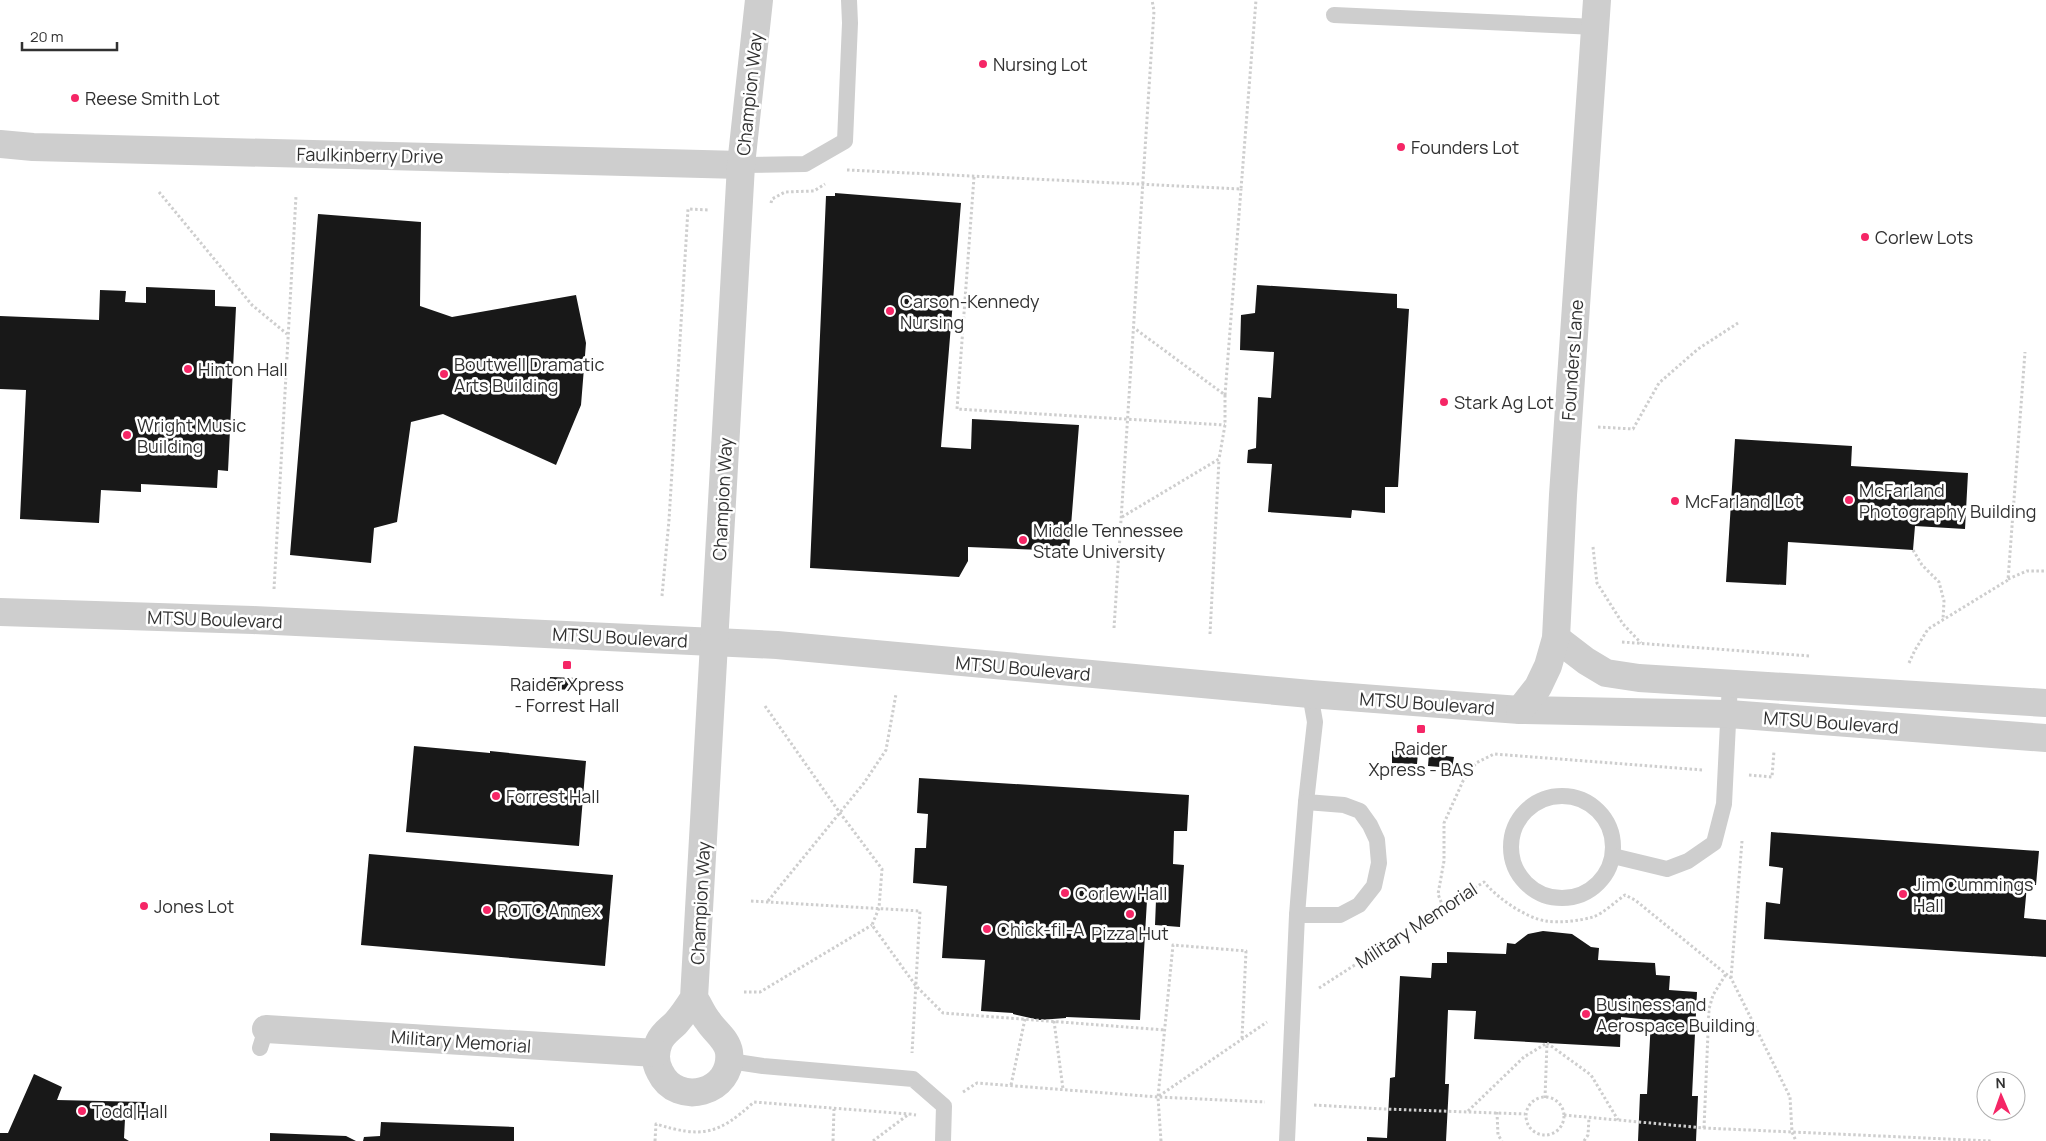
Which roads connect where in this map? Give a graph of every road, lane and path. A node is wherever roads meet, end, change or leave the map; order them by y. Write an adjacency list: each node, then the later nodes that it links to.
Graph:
1 (758, 0): 9 (street, Champion Way)
2 (849, 0): 9 (lane)
3 (1152, 0): 13 (path)
4 (1256, 0): 14 (path)
5 (1597, 0): 7 (street, Founders Lane)
6 (1334, 15): 7 (lane)
7 (1596, 27): 38 (street, Founders Lane)
8 (0, 144): 9 (street, Faulkinberry Drive)
9 (741, 165): 17 (street, Champion Way)
10 (844, 170): 11 (path)
11 (974, 177): 13 (path); 23 (path)
12 (829, 181): 17 (path)
13 (1142, 185): 14 (path); 19 (path)
14 (1241, 189): 22 (path)
15 (160, 192): 20 (path)
16 (296, 196): 20 (path)
17 (738, 211): 33 (path); 39 (street, Champion Way)
18 (1738, 323): 25 (path)
19 (1134, 327): 22 (path); 23 (path)
20 (287, 334): 32 (path)
21 (2025, 352): 31 (path)
22 (1225, 395): 24 (path)
23 (1128, 420): 24 (path); 27 (path)
24 (1225, 425): 26 (path)
25 (1592, 426)
26 (1219, 459): 27 (path); 37 (path)
27 (1122, 518): 36 (path)
28 (1592, 541): 41 (path)
29 (1914, 550): 35 (path)
30 (2046, 571): 31 (path)
31 (2008, 579): 35 (path)
32 (274, 589)
33 (662, 596)
34 (0, 612): 39 (street, MTSU Boulevard)
35 (1943, 620): 44 (path)
36 (1114, 628)
37 (1210, 634)
38 (1556, 638): 46 (street, MTSU Boulevard); 51 (street, Founders Lane)
39 (715, 641): 48 (street, MTSU Boulevard); 71 (street, Champion Way)
40 (1617, 642): 41 (path)
41 (1642, 644): 42 (path)
42 (1812, 656)
43 (1900, 662): 44 (path)
44 (1909, 663): 45 (path)
45 (1919, 664)
46 (1730, 683): 49 (street, MTSU Boulevard); 52 (lane)
47 (896, 694): 57 (path)
48 (1310, 694): 51 (street, MTSU Boulevard); 56 (lane)
49 (2046, 703)
50 (765, 706): 57 (path)
51 (1520, 710): 52 (street, MTSU Boulevard)
52 (1729, 714): 53 (street, MTSU Boulevard); 55 (lane)
53 (2046, 738)
54 (1774, 751): 55 (path)
55 (1726, 772): 59 (lane); 62 (path)
56 (1306, 802): 64 (lane); 64 (lane)
57 (840, 813): 61 (path); 63 (path)
58 (1743, 834): 67 (path)
59 (1613, 856): 59 (lane)
60 (751, 901): 61 (path)
61 (768, 902): 63 (path)
62 (1443, 907): 66 (path, Military Memorial); 70 (path, Military Memorial)
63 (879, 908): 65 (path); 68 (path)
64 (1298, 914): 106 (lane)
65 (872, 925): 68 (path); 69 (path)
66 (1726, 974): 67 (path, Military Memorial); 98 (path)
67 (1731, 978): 99 (path, Military Memorial)
68 (916, 986): 73 (path); 80 (path)
69 (744, 992)
70 (1311, 993)
71 (694, 998): 79 (street); 81 (street)
72 (1273, 1017): 76 (path)
73 (1024, 1019): 74 (path); 82 (path)
74 (1054, 1021): 75 (path); 83 (path)
75 (1165, 1030): 76 (path); 85 (path)
76 (1242, 1038): 85 (path)
77 (263, 1039): 79 (street, Military Memorial)
78 (1547, 1043): 86 (path); 90 (path); 97 (path)
79 (656, 1053): 81 (street)
80 (912, 1053)
81 (730, 1061): 104 (lane)
82 (1011, 1085): 83 (path); 84 (path)
83 (1063, 1089): 85 (path)
84 (960, 1094)
85 (1158, 1097): 87 (path); 105 (path)
86 (1544, 1098): 93 (path); 95 (path)
87 (1272, 1103)
88 (1306, 1105): 90 (path)
89 (834, 1108): 92 (path); 101 (path); 102 (path)
90 (1467, 1111): 91 (path)
91 (1497, 1112): 93 (path); 107 (path)
92 (909, 1114): 94 (path); 103 (path)
93 (1525, 1114): 95 (path)
94 (923, 1115)
95 (1564, 1115): 96 (path)
96 (1589, 1118): 97 (path); 108 (path)
97 (1618, 1120): 98 (path)
98 (1704, 1128): 99 (path)
99 (1792, 1132): 100 (path); 109 (path)
100 (1949, 1140): 110 (path)
101 (655, 1141)
102 (833, 1141)
103 (873, 1141)
104 (943, 1141)
105 (1161, 1141)
106 (1287, 1141)
107 (1502, 1141)
108 (1584, 1141)
109 (1796, 1141)
110 (1984, 1141): 111 (path)
111 (1991, 1141)

